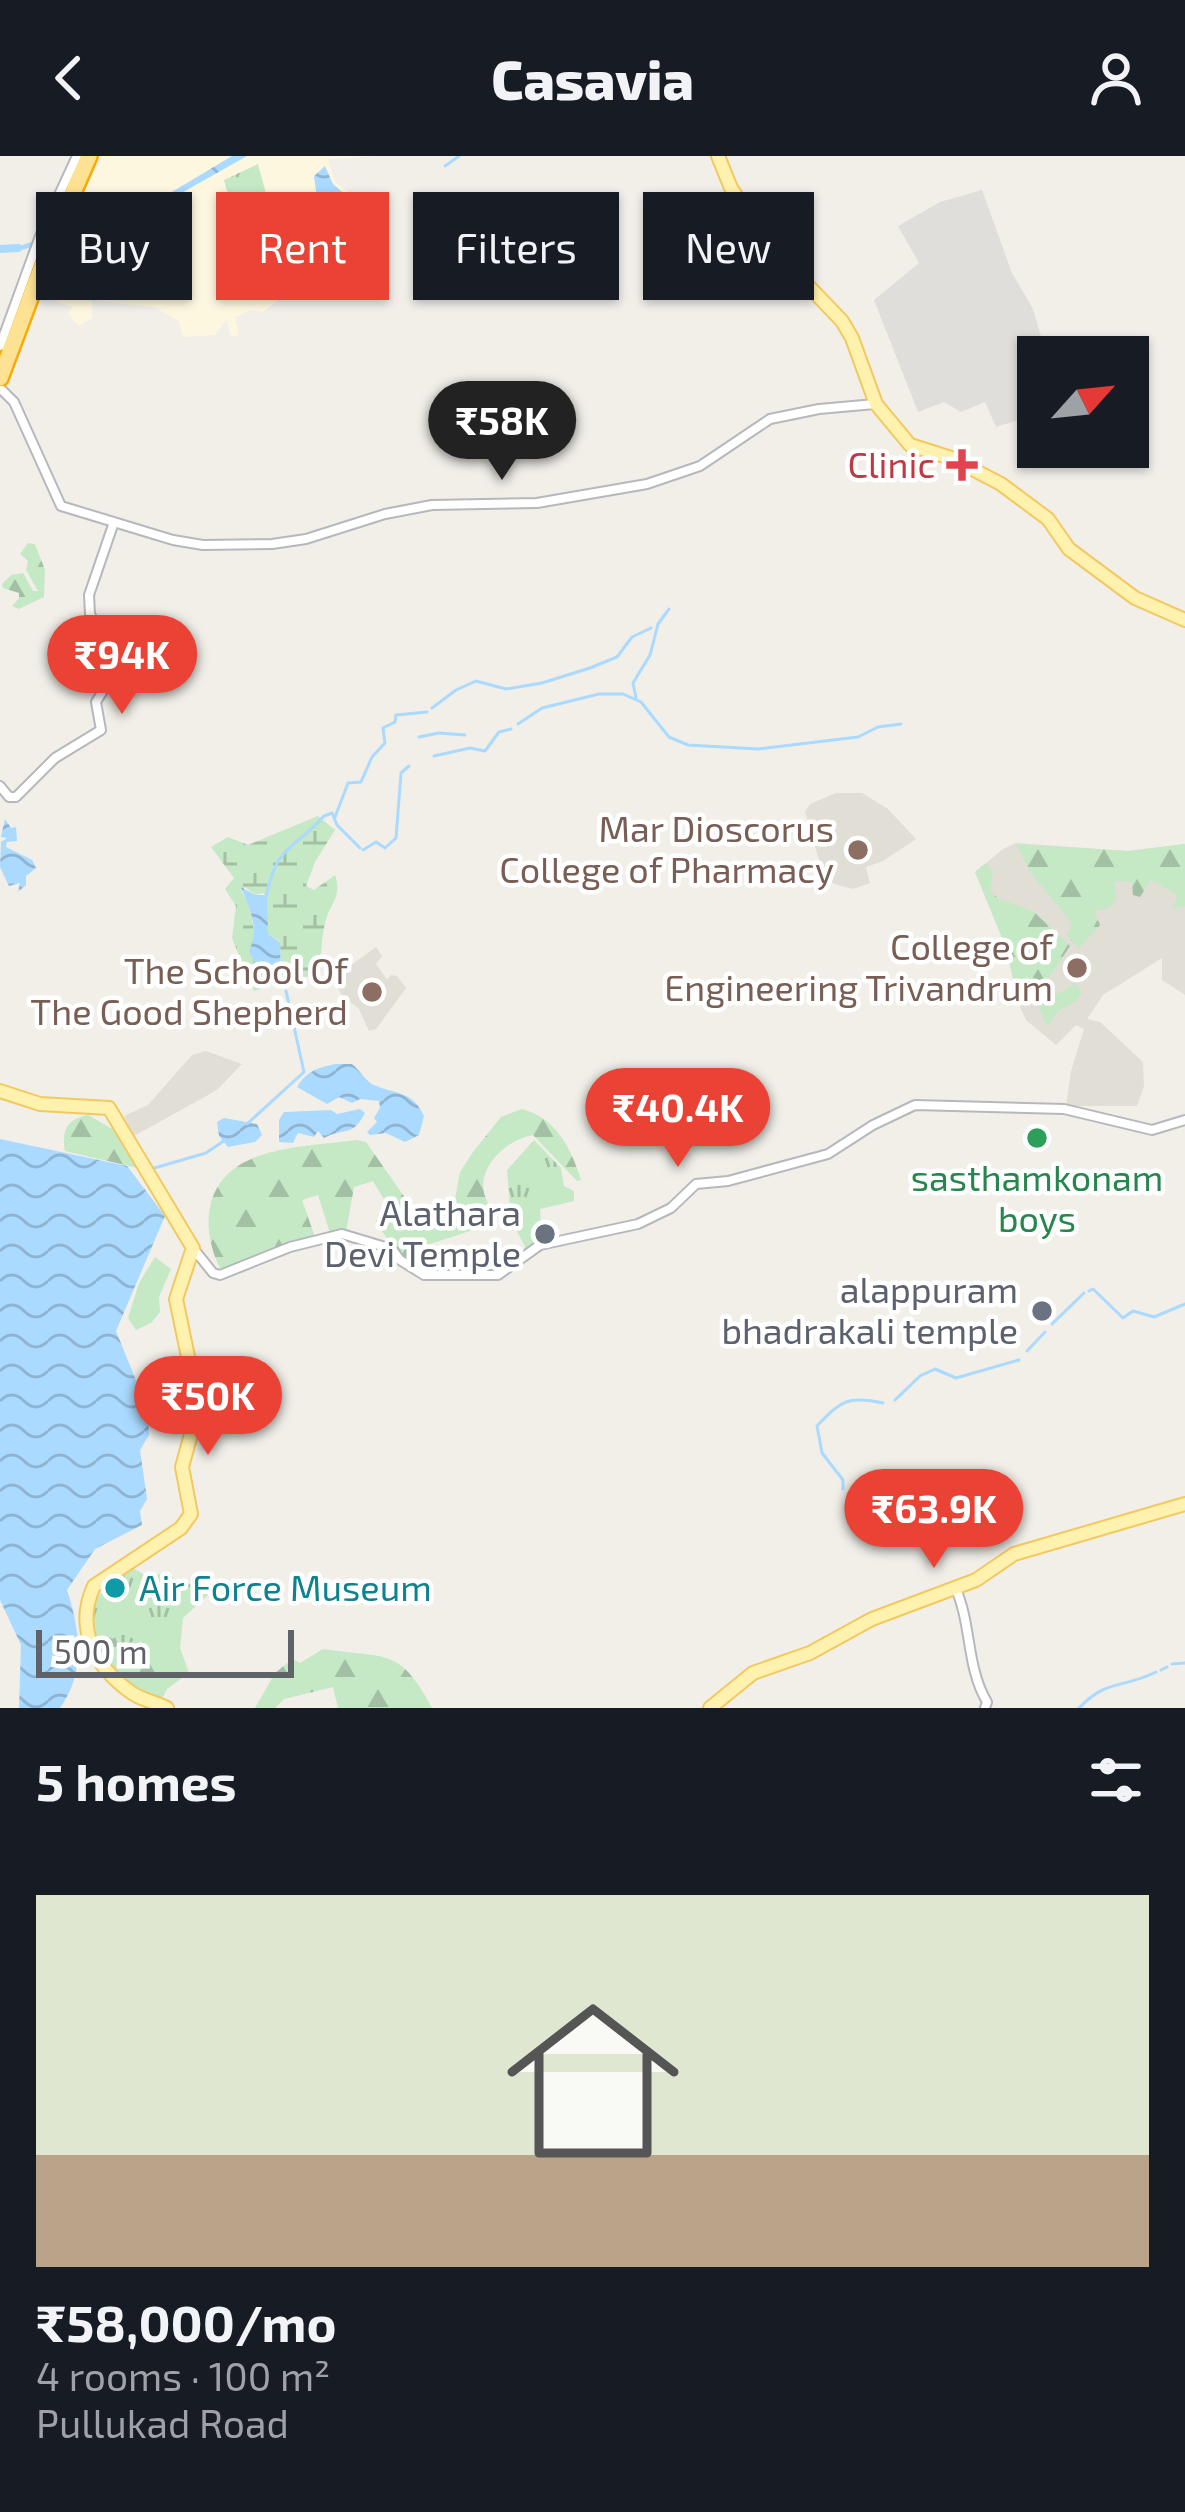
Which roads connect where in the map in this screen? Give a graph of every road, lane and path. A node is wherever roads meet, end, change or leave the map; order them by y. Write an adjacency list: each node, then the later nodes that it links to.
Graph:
1 (86, 156): 3 (highway)
2 (718, 156): 6 (main road)
3 (9, 342): 4 (highway); 5 (highway)
4 (0, 361)
5 (1, 388): 7 (street)
6 (876, 404): 7 (street); 8 (main road)
7 (113, 525): 9 (street)
8 (1185, 620)
9 (0, 786)
10 (0, 1091): 12 (main road)
11 (1185, 1120): 12 (street)
12 (193, 1248): 15 (main road)
13 (1185, 1504): 14 (main road)
14 (956, 1587): 16 (main road); 17 (street)
15 (167, 1708)
16 (710, 1708)
17 (985, 1708)

